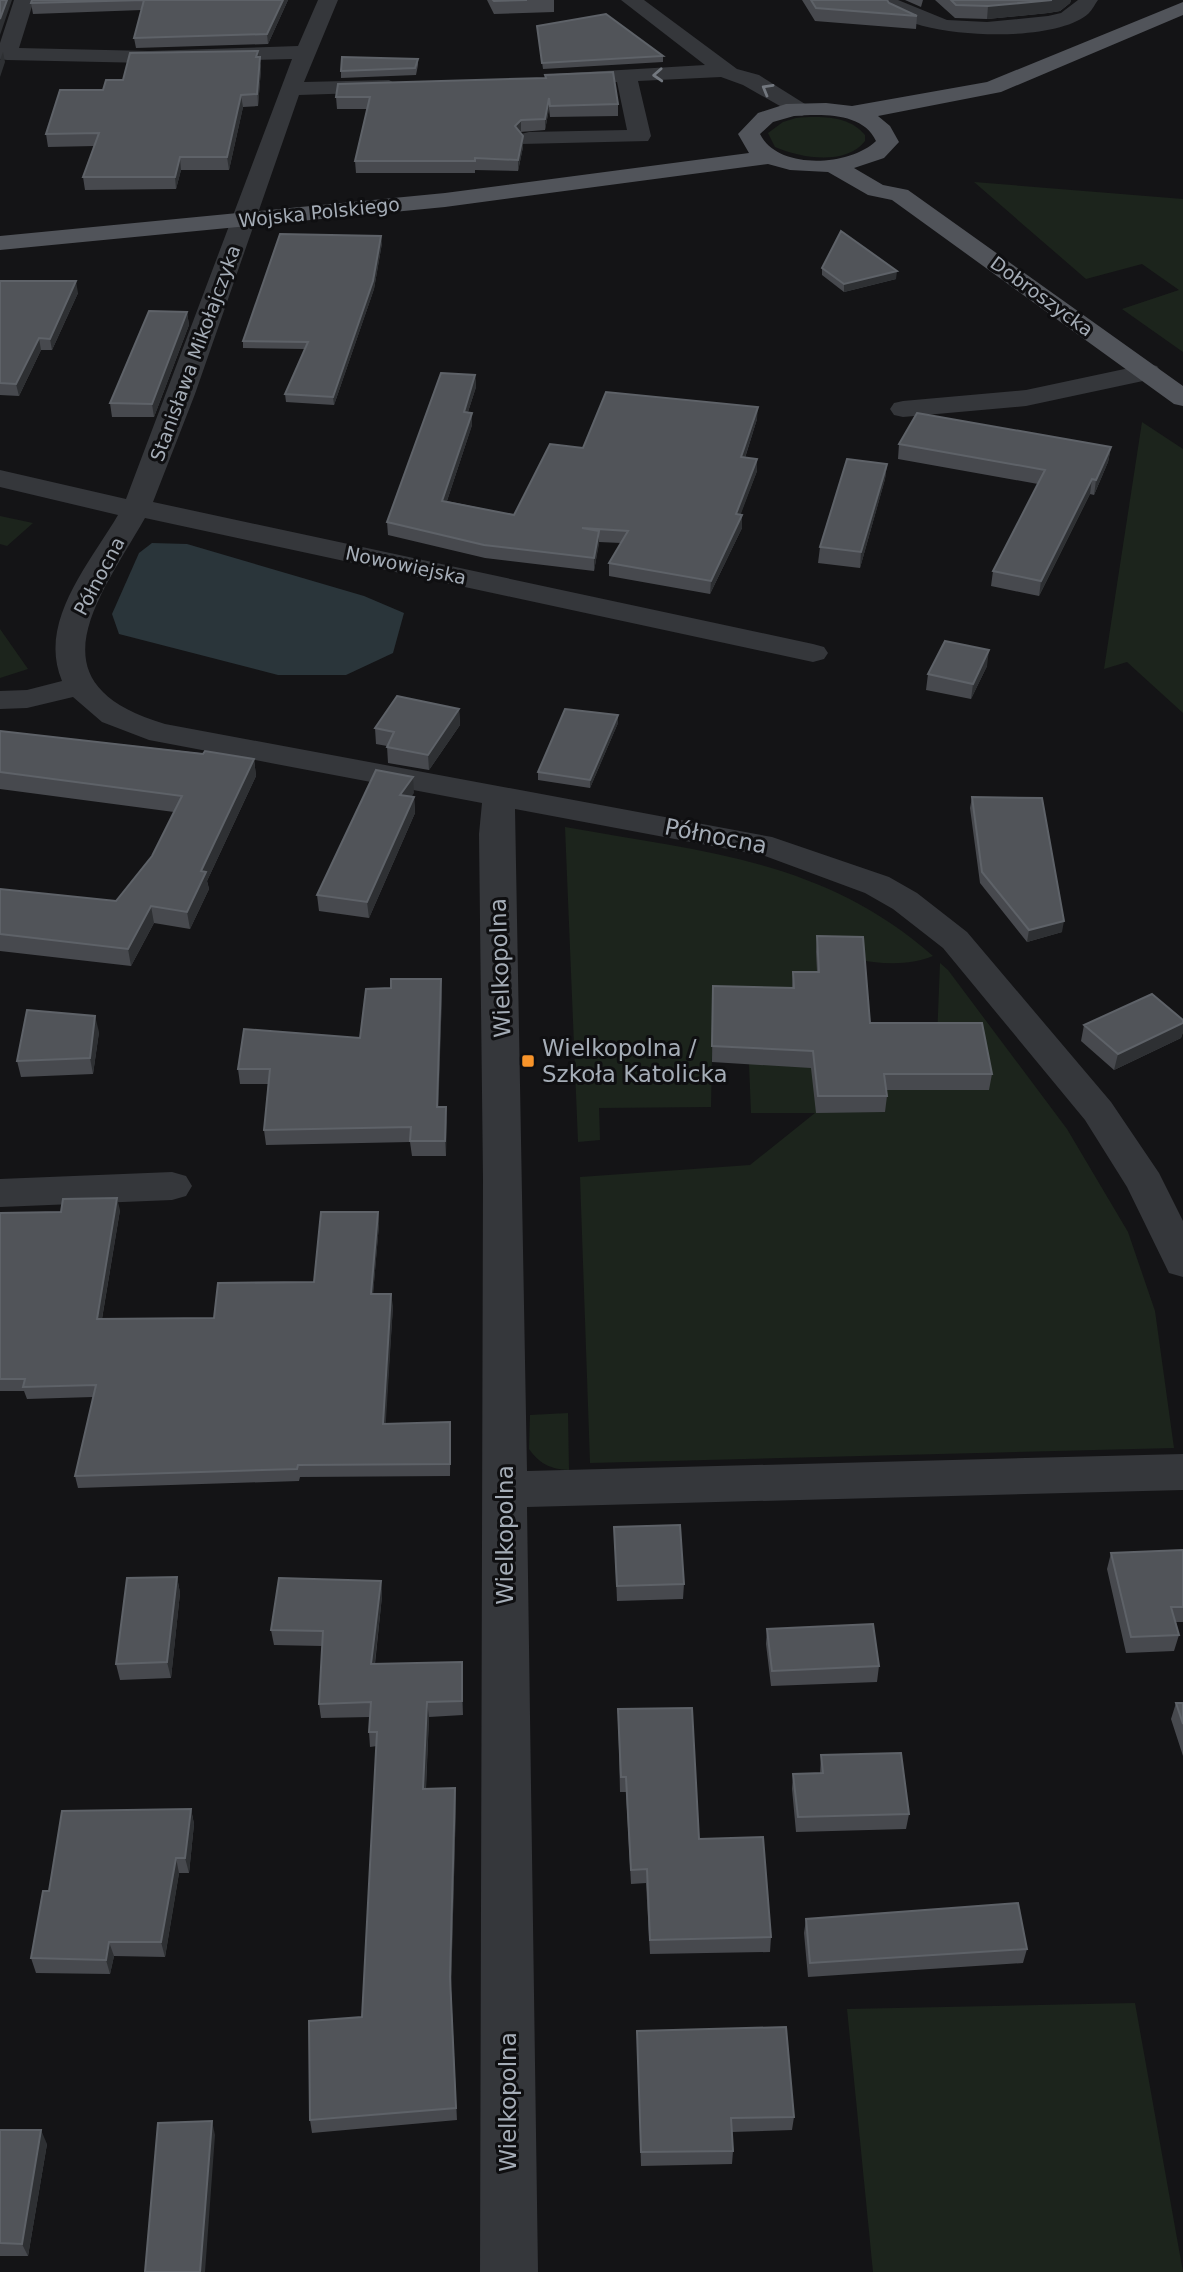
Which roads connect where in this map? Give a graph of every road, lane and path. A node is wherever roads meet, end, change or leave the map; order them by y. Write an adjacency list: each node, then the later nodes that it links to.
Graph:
1 (24, 0): 8 (street)
2 (328, 0): 7 (street, Stanisława Mikołajczyka)
3 (631, 0): 9 (street)
4 (884, 0): 5 (street)
5 (1088, 0)
6 (1183, 8): 13 (main road)
7 (308, 52): 8 (street); 14 (street, Stanisława Mikołajczyka)
8 (4, 54)
9 (728, 72): 10 (street, one-way to 10); 15 (street, one-way to 9); 17 (street)
10 (626, 77): 11 (street); 19 (street)
11 (543, 80)
12 (403, 85): 14 (street)
13 (993, 87): 16 (main road); 18 (main road)
14 (290, 89): 26 (street, Stanisława Mikołajczyka)
15 (802, 108): 16 (main road); 17 (main road)
16 (851, 113): 18 (main road)
17 (767, 115): 20 (main road)
18 (885, 130): 22 (main road)
19 (529, 139)
20 (750, 142): 21 (main road); 24 (main road, Wojska Polskiego)
21 (769, 157): 23 (main road); 24 (main road, Wojska Polskiego)
22 (872, 157): 23 (main road); 25 (main road, Dobroszycka)
23 (833, 166): 25 (main road, Dobroszycka)
24 (636, 173): 26 (main road, Wojska Polskiego)
25 (900, 195): 28 (main road, Dobroszycka)
26 (244, 220): 27 (main road, Wojska Polskiego); 32 (street, Stanisława Mikołajczyka)
27 (0, 243)
28 (1148, 372): 29 (main road, Dobroszycka); 30 (street)
29 (1183, 398)
30 (903, 408)
31 (0, 478): 32 (street, Nowowiejska)
32 (135, 509): 33 (street, Nowowiejska); 34 (street, Północna)
33 (813, 653)
34 (80, 686): 35 (street); 36 (street, Północna)
35 (0, 700)
36 (499, 797): 39 (street, Północna); 41 (street, Wielkopolna)
37 (172, 1186): 38 (street)
38 (0, 1193)
39 (1183, 1262)
40 (1183, 1472): 41 (street)
41 (505, 1490): 42 (street, Wielkopolna)
42 (509, 2272)

